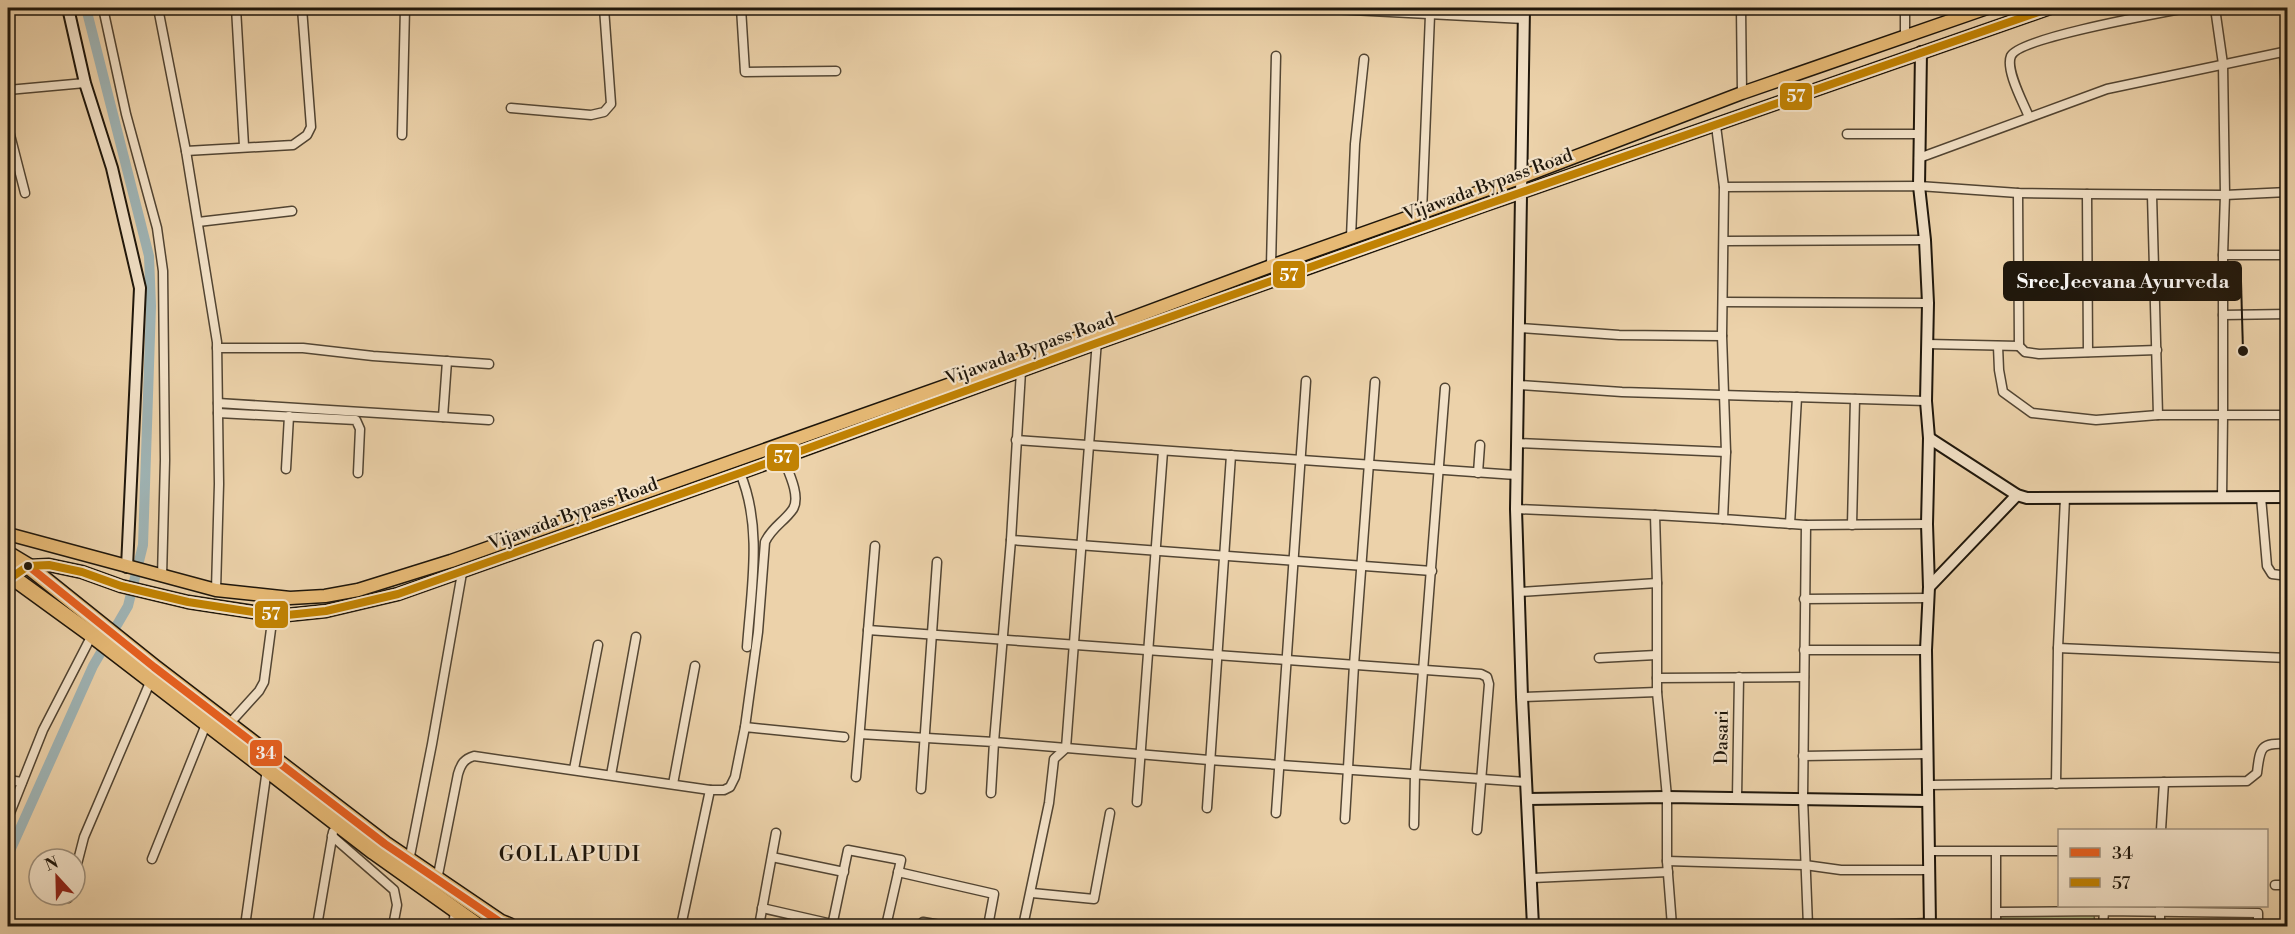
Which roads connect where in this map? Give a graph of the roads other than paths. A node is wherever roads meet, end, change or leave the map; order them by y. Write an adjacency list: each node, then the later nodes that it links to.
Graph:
1 (68, 8): 25 (street)
2 (103, 8): 134 (street)
3 (158, 8): 37 (street)
4 (236, 8): 36 (street)
5 (302, 8): 36 (street)
6 (405, 8): 35 (street)
7 (604, 8): 28 (street)
8 (741, 8): 24 (street)
9 (1312, 8): 17 (street)
10 (1742, 8): 27 (street)
11 (1905, 8): 18 (street)
12 (1987, 8): 18 (main road, Vijawada Bypass Road)
13 (2050, 8): 20 (main road, Vijawada Bypass Road)
14 (2187, 8): 29 (street)
15 (2215, 8): 23 (street)
16 (1524, 13): 17 (street); 39 (street)
17 (1430, 15): 50 (street)
18 (1905, 36): 27 (main road, Vijawada Bypass Road)
19 (2286, 51): 23 (street); 32 (street)
20 (1920, 52): 30 (main road, Vijawada Bypass Road); 34 (street)
21 (1276, 56): 57 (street)
22 (1364, 59): 52 (street)
23 (2223, 64): 29 (street); 48 (street)
24 (836, 71)
25 (85, 83): 26 (street); 130 (street)
26 (8, 90)
27 (1742, 93): 39 (main road, Vijawada Bypass Road)
28 (511, 108)
29 (2029, 117): 38 (street)
30 (1716, 126): 41 (street); 42 (main road, Vijawada Bypass Road)
31 (8, 127): 44 (street)
32 (2288, 129)
33 (1847, 134): 34 (street)
34 (1918, 134): 38 (street)
35 (402, 135)
36 (244, 147): 37 (street)
37 (186, 152): 51 (street)
38 (1919, 158): 40 (street)
39 (1522, 177): 42 (street); 50 (main road, Vijawada Bypass Road)
40 (1919, 186): 41 (street); 45 (street); 53 (street)
41 (1724, 187): 54 (street)
42 (1521, 192): 62 (street); 64 (main road, Vijawada Bypass Road)
43 (2288, 192): 48 (street)
44 (25, 193)
45 (2018, 194): 46 (street); 67 (street)
46 (2087, 194): 47 (street); 70 (street)
47 (2152, 195): 48 (street); 69 (street)
48 (2225, 195): 55 (street)
49 (292, 211): 51 (street)
50 (1422, 212): 52 (main road, Vijawada Bypass Road)
51 (198, 222): 68 (street)
52 (1351, 237): 57 (main road, Vijawada Bypass Road)
53 (1925, 240): 54 (street); 59 (street)
54 (1725, 241): 58 (street)
55 (2223, 255): 56 (street); 61 (street)
56 (2288, 255)
57 (1271, 266): 64 (main road, Vijawada Bypass Road)
58 (1723, 302): 59 (street); 63 (street)
59 (1928, 303): 65 (street)
60 (2288, 314): 61 (street)
61 (2223, 315): 87 (street)
62 (1520, 328): 63 (street); 76 (street)
63 (1722, 336): 78 (street)
64 (1096, 337): 73 (main road, Vijawada Bypass Road); 93 (street); 137 (main road, Vijawada Bypass Road)
65 (1927, 344): 66 (street); 81 (street)
66 (1998, 346): 67 (street); 84 (street)
67 (2019, 346): 70 (street)
68 (217, 348): 71 (street); 82 (street)
69 (2157, 350): 70 (street); 84 (street)
70 (2088, 352)
71 (447, 361): 72 (street); 88 (street)
72 (489, 364)
73 (1022, 371): 91 (street); 98 (main road, Vijawada Bypass Road)
74 (1306, 381): 99 (street)
75 (1375, 382): 100 (street)
76 (1519, 385): 78 (street); 92 (street)
77 (1445, 388): 102 (street)
78 (1724, 395): 79 (street); 96 (street)
79 (1797, 397): 80 (street); 115 (street)
80 (1855, 399): 81 (street); 118 (street)
81 (1926, 401): 90 (street)
82 (218, 403): 83 (street); 88 (street)
83 (218, 413): 86 (street); 137 (street)
84 (2158, 415): 87 (street)
85 (2288, 415): 87 (street)
86 (289, 416): 101 (street); 103 (street)
87 (2223, 416): 111 (street)
88 (442, 417): 89 (street)
89 (489, 420)
90 (1929, 438): 107 (street); 116 (street)
91 (1016, 440): 93 (street); 120 (street)
92 (1517, 443): 96 (street); 106 (street)
93 (1090, 446): 95 (street); 121 (street)
94 (1480, 446): 104 (street)
95 (1163, 451): 97 (street); 123 (street)
96 (1726, 452): 114 (street)
97 (1231, 455): 99 (street); 125 (street)
98 (783, 458): 105 (main road, Vijawada Bypass Road); 171 (street)
99 (1300, 460): 100 (street); 126 (street)
100 (1368, 465): 102 (street); 129 (street)
101 (286, 469)
102 (1440, 470): 104 (street); 131 (street)
103 (358, 473)
104 (1478, 473): 106 (street)
105 (740, 474): 132 (main road, Vijawada Bypass Road); 149 (street)
106 (1516, 475): 112 (street)
107 (2017, 495): 110 (street); 139 (street)
108 (2261, 497): 109 (street); 111 (street); 135 (street)
109 (2288, 497)
110 (2065, 498): 111 (street); 150 (street)
111 (2222, 498)
112 (1516, 509): 113 (street); 138 (street)
113 (1655, 515): 114 (street); 136 (street)
114 (1723, 519): 115 (street)
115 (1790, 524): 117 (street)
116 (1927, 524): 118 (street); 139 (street)
117 (1806, 525): 118 (street); 140 (street)
118 (1852, 525)
119 (8, 534): 130 (main road, Vijawada Bypass Road)
120 (1011, 540): 121 (street); 146 (street)
121 (1083, 545): 123 (street); 148 (street)
122 (875, 546): 143 (street)
123 (1156, 551): 125 (street); 151 (street)
124 (8, 554): 128 (highway)
125 (1224, 554): 126 (street); 155 (street)
126 (1294, 560): 129 (street); 159 (street)
127 (937, 562): 144 (street)
128 (28, 566): 133 (main road); 141 (main road, Vijawada Bypass Road); 142 (highway)
129 (1361, 566): 131 (street); 160 (street)
130 (127, 567): 134 (main road, Vijawada Bypass Road)
131 (1432, 571): 162 (street)
132 (462, 573): 141 (main road, Vijawada Bypass Road); 222 (street)
133 (10, 575): 142 (highway)
134 (161, 576): 137 (main road, Vijawada Bypass Road)
135 (2288, 576)
136 (1657, 583): 138 (street); 156 (street)
137 (216, 590)
138 (1520, 592): 168 (street)
139 (1929, 592): 140 (street); 153 (street)
140 (1804, 599): 152 (street)
141 (273, 614): 170 (street)
142 (97, 629): 154 (highway); 191 (street)
143 (868, 630): 144 (street); 172 (street)
144 (932, 634): 146 (street); 174 (street)
145 (636, 637): 186 (street)
146 (1003, 640): 148 (street); 175 (street)
147 (598, 645): 184 (street)
148 (1075, 645): 151 (street); 177 (street)
149 (747, 647)
150 (2058, 648): 158 (street); 195 (street)
151 (1150, 649): 155 (street); 178 (street)
152 (1804, 650): 153 (street); 164 (street)
153 (1926, 650): 179 (street)
154 (127, 653): 166 (highway); 170 (highway)
155 (1218, 654): 159 (street); 181 (street)
156 (1656, 655): 157 (street); 165 (street)
157 (1599, 658)
158 (2288, 658)
159 (1288, 661): 160 (street); 182 (street)
160 (1354, 665): 162 (street); 185 (street)
161 (695, 666): 194 (street)
162 (1424, 671): 187 (street); 189 (street)
163 (1739, 677): 164 (street); 165 (street); 201 (street, Dasari)
164 (1804, 677): 180 (street)
165 (1656, 678): 167 (street)
166 (151, 680): 169 (highway); 216 (street)
167 (1657, 692): 168 (street); 200 (street)
168 (1522, 697): 192 (street)
169 (207, 722): 183 (highway); 221 (street)
170 (230, 723): 222 (highway)
171 (745, 727): 173 (street); 198 (street)
172 (860, 734): 174 (street); 188 (street)
173 (844, 737)
174 (926, 737): 175 (street); 197 (street)
175 (994, 742): 177 (street); 199 (street)
176 (2288, 744): 193 (street)
177 (1066, 748): 178 (street); 233 (street)
178 (1141, 754): 181 (street); 205 (street)
179 (1928, 754): 180 (street); 196 (street)
180 (1803, 756): 202 (street)
181 (1209, 760): 182 (street); 206 (street)
182 (1280, 765): 185 (street); 208 (street)
183 (267, 768): 212 (highway); 242 (street)
184 (574, 769): 186 (street); 230 (street)
185 (1347, 769): 187 (street); 210 (street)
186 (611, 774): 194 (street)
187 (1416, 774): 189 (street); 211 (street)
188 (856, 777)
189 (1481, 779): 192 (street); 214 (street)
190 (8, 780): 191 (street)
191 (22, 782): 209 (street)
192 (1527, 782): 203 (street)
193 (2164, 782): 195 (street); 213 (street)
194 (673, 784): 198 (street)
195 (2056, 784): 196 (street)
196 (1928, 785): 204 (street)
197 (921, 789)
198 (710, 790): 248 (street)
199 (991, 793)
200 (1667, 797): 201 (street); 203 (street); 223 (street)
201 (1737, 798): 202 (street)
202 (1803, 798): 204 (street); 224 (street)
203 (1528, 799): 229 (street)
204 (1928, 801): 217 (street)
205 (1137, 802)
206 (1207, 808)
207 (1110, 813): 233 (street)
208 (1276, 813)
209 (8, 818)
210 (1345, 819)
211 (1414, 825)
212 (333, 829): 237 (highway); 243 (street); 244 (street)
213 (2161, 829)
214 (1477, 830)
215 (776, 833): 220 (street)
216 (81, 847)
217 (1929, 851): 219 (street); 225 (street)
218 (2058, 851): 219 (street)
219 (1996, 852): 238 (street)
220 (772, 856): 226 (street); 234 (street)
221 (152, 859)
222 (409, 861): 230 (highway)
223 (1667, 861): 224 (street); 228 (street)
224 (1805, 865): 225 (street); 256 (street)
225 (1930, 870): 241 (street)
226 (844, 872): 227 (street); 240 (street)
227 (898, 872): 250 (street); 252 (street)
228 (1668, 872): 229 (street); 255 (street)
229 (1532, 878): 254 (street)
230 (437, 880): 247 (highway)
231 (2275, 885): 232 (street)
232 (2288, 885)
233 (1032, 893): 253 (street)
234 (762, 908): 240 (street); 249 (street)
235 (2160, 909): 236 (street); 260 (street); 261 (street)
236 (2104, 910): 238 (street); 259 (street)
237 (455, 911): 245 (street); 246 (highway)
238 (1997, 912): 258 (street)
239 (923, 922): 251 (street)
240 (832, 925)
241 (1930, 925): 257 (street)
242 (245, 927)
243 (317, 927)
244 (393, 927)
245 (453, 927)
246 (478, 927)
247 (510, 927)
248 (681, 927)
249 (759, 927)
250 (886, 927)
251 (946, 927)
252 (988, 927)
253 (1023, 927)
254 (1533, 927)
255 (1672, 927)
256 (1808, 927)
257 (1846, 927)
258 (1996, 927)
259 (2103, 927)
260 (2160, 927)
261 (2258, 927)

